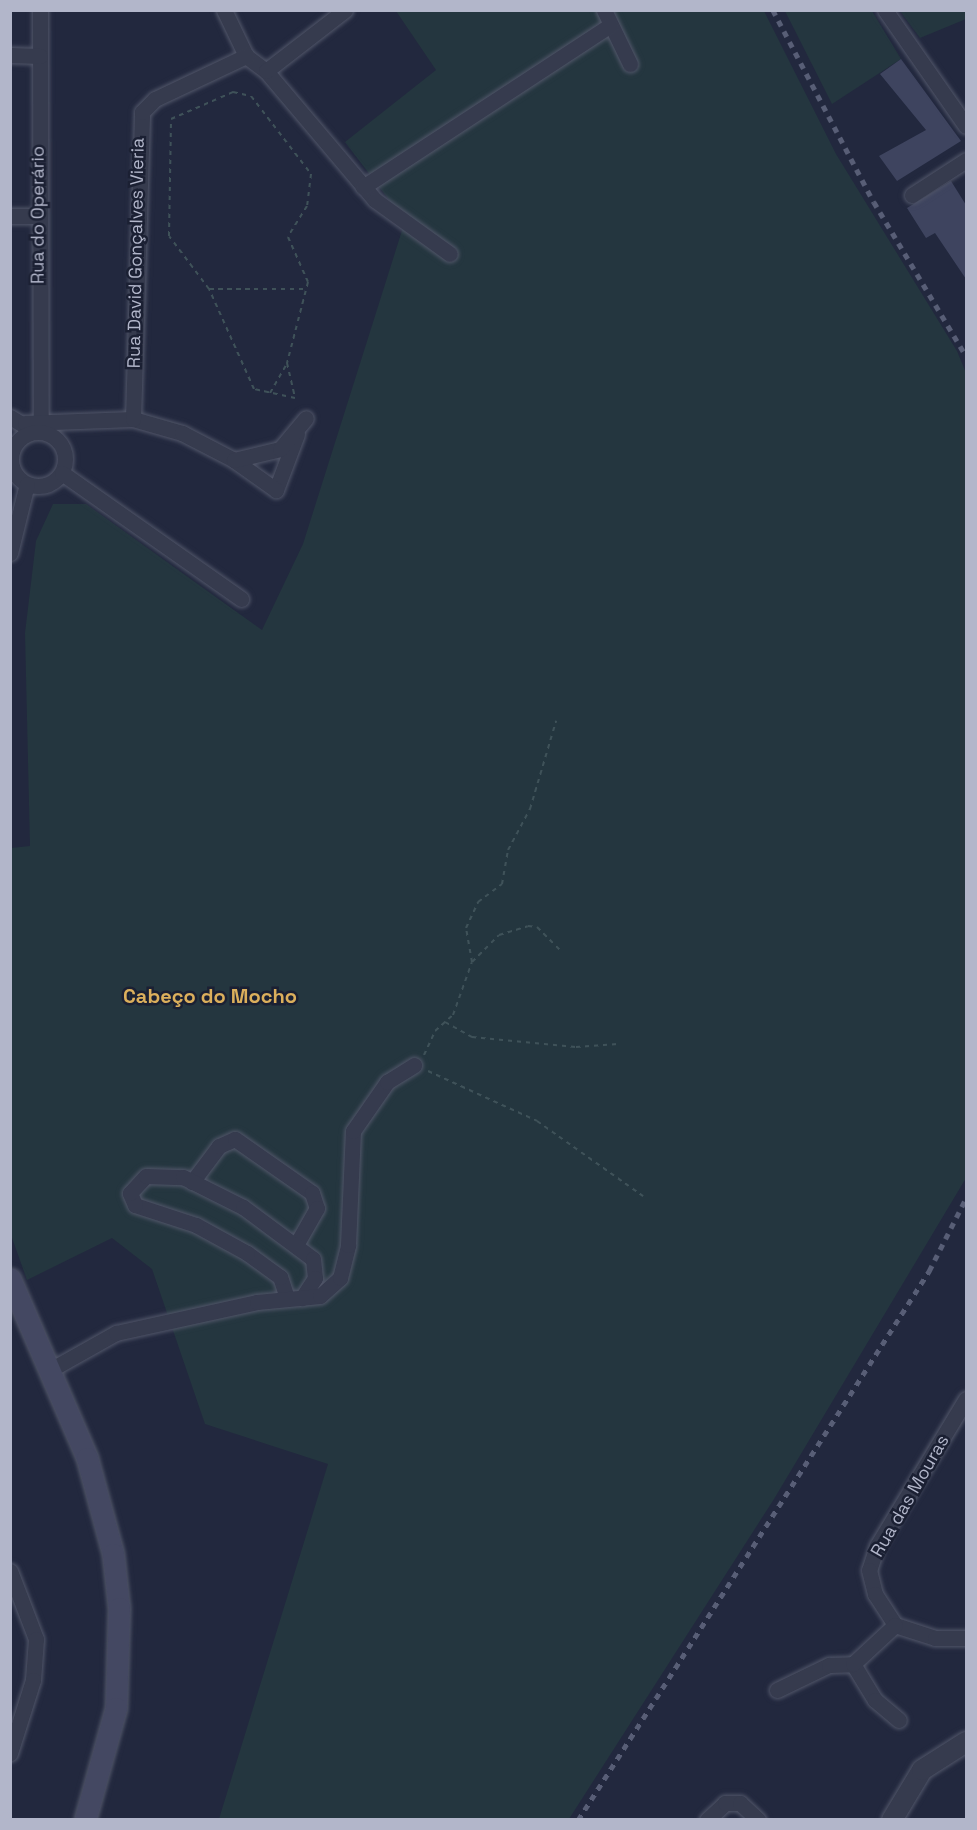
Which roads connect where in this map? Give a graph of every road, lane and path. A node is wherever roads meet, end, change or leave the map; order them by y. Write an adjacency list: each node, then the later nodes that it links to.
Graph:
1 (40, 10): 8 (street, Rua do Operário)
2 (224, 10): 9 (street)
3 (345, 10): 11 (street)
4 (604, 10): 6 (street)
5 (885, 10): 12 (street)
6 (611, 25): 10 (street); 14 (street)
7 (10, 55): 8 (street)
8 (40, 56): 17 (street, Rua do Operário)
9 (246, 56): 11 (street); 25 (street, Rua David Gonçalves Vieria)
10 (630, 64)
11 (266, 70): 14 (street)
12 (966, 126)
13 (966, 160): 15 (street)
14 (363, 187): 18 (street)
15 (912, 195)
16 (10, 216): 17 (street)
17 (38, 216): 26 (street, Rua do Operário)
18 (450, 254)
19 (209, 289): 20 (path); 20 (path); 22 (path)
20 (307, 289): 21 (path)
21 (287, 363): 22 (path); 22 (path)
22 (270, 393)
23 (10, 417): 26 (street)
24 (306, 418): 27 (street)
25 (133, 419): 26 (street); 29 (street)
26 (35, 427): 28 (street); 30 (street)
27 (297, 434): 29 (street); 29 (street)
28 (12, 440): 31 (street)
29 (234, 460)
30 (62, 473): 31 (street); 33 (street)
31 (27, 484): 32 (street)
32 (10, 553)
33 (241, 599)
34 (555, 721): 36 (path)
35 (560, 950): 36 (path)
36 (472, 962): 37 (path)
37 (445, 1022): 38 (path); 39 (path)
38 (618, 1044)
39 (414, 1065): 41 (path); 44 (street)
40 (192, 1182): 42 (street); 42 (street); 44 (street)
41 (643, 1196)
42 (296, 1245): 44 (street)
43 (10, 1279): 45 (main road)
44 (294, 1298): 45 (street)
45 (50, 1370): 55 (main road)
46 (966, 1399): 48 (street, Rua das Mouras)
47 (10, 1570): 54 (street)
48 (895, 1625): 49 (street); 50 (street)
49 (966, 1638)
50 (853, 1664): 51 (street); 52 (street)
51 (777, 1690)
52 (899, 1719)
53 (966, 1742): 58 (street)
54 (10, 1753)
55 (85, 1820)
56 (707, 1820): 57 (street)
57 (758, 1820)
58 (892, 1820)

